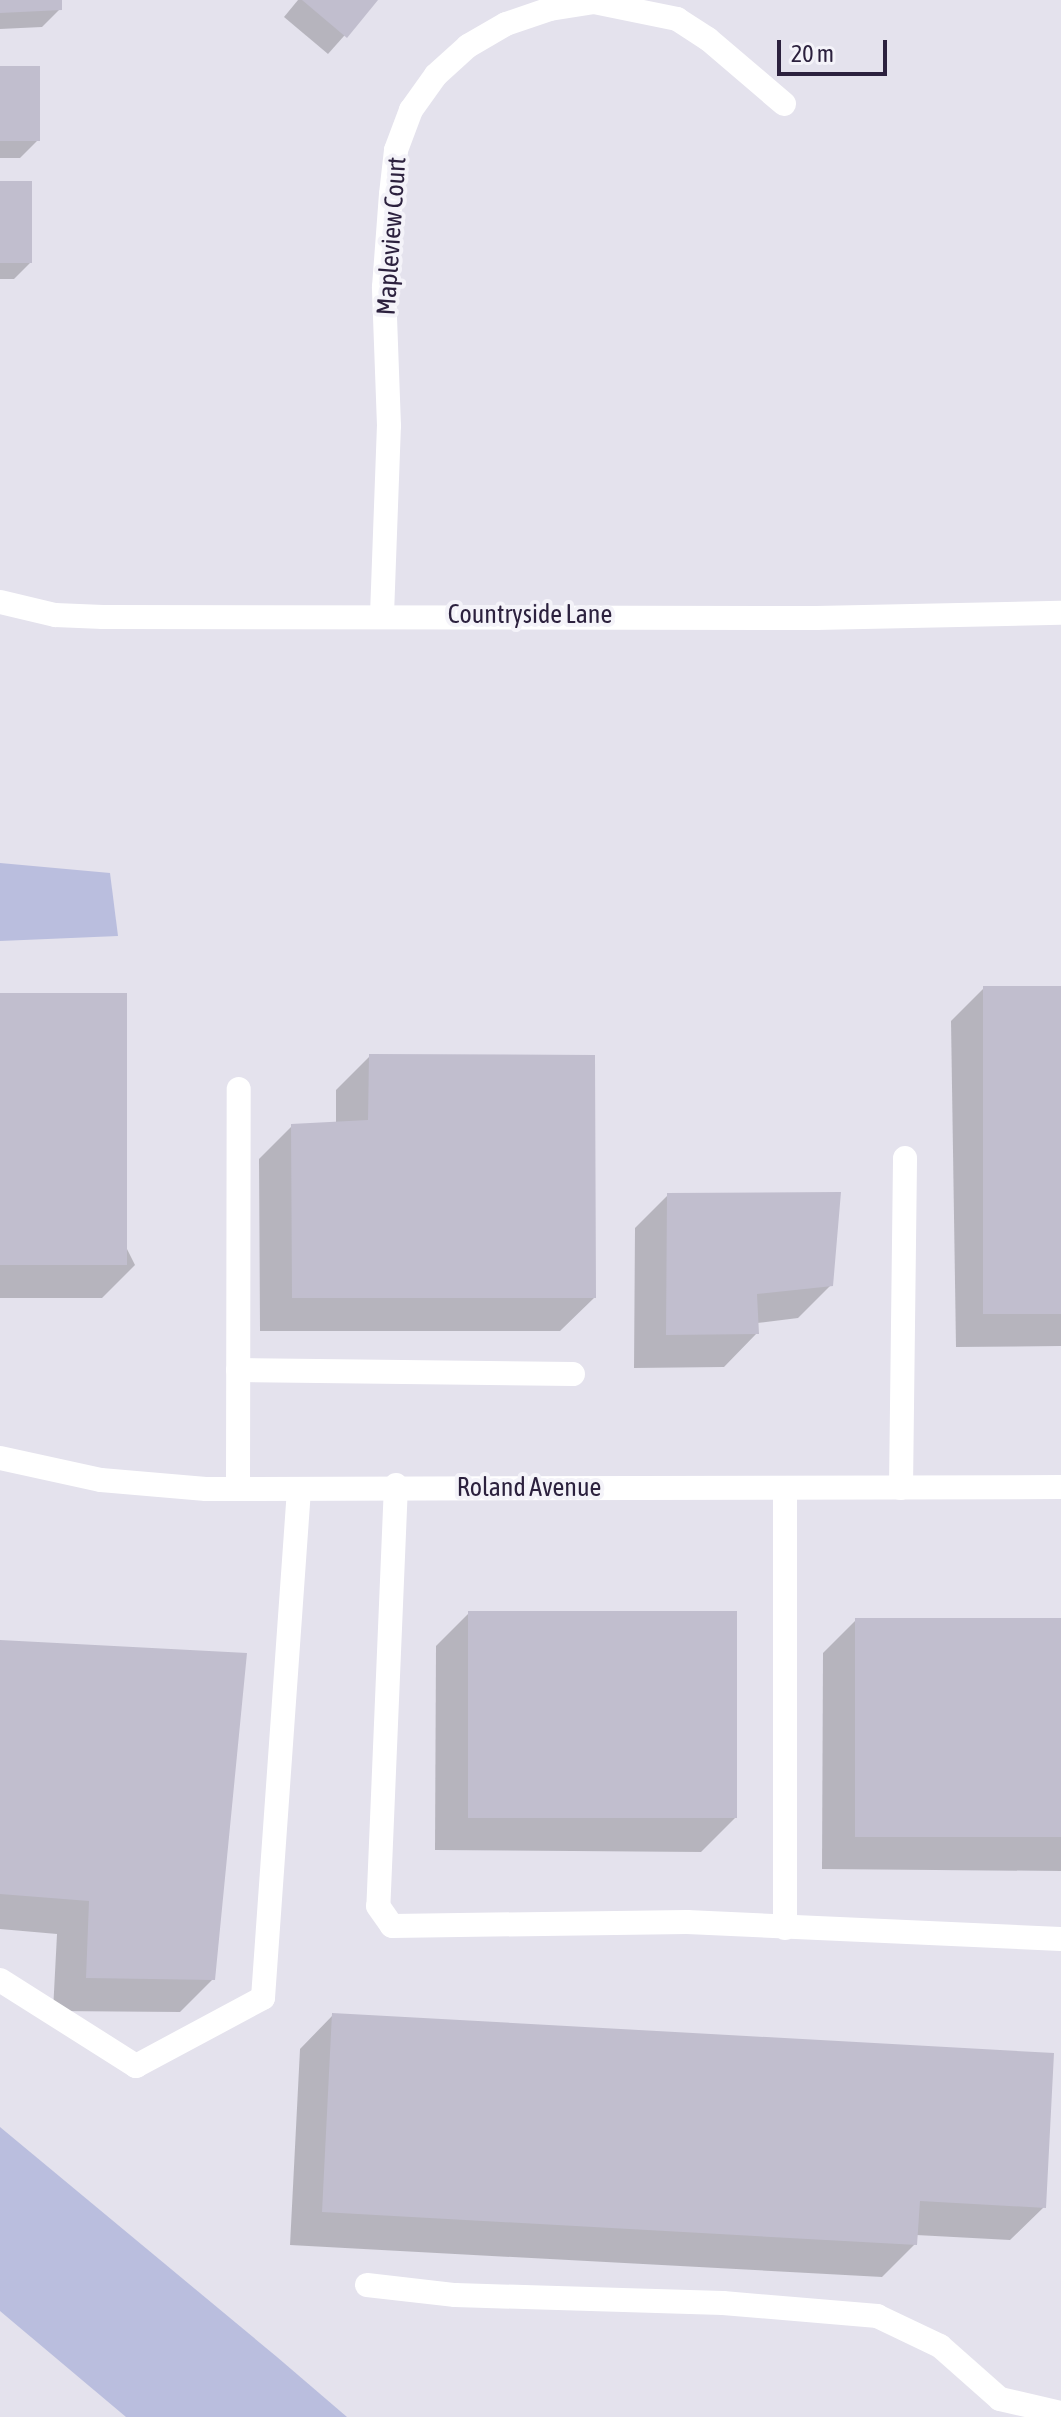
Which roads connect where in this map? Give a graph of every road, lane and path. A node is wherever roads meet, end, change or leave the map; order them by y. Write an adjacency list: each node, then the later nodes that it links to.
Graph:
1 (784, 104): 4 (street, Mapleview Court)
2 (0, 602): 4 (street, Countryside Lane)
3 (1061, 613): 4 (street, Countryside Lane)
4 (382, 615)
5 (239, 1089): 7 (street)
6 (905, 1158): 12 (street)
7 (238, 1370): 8 (street); 13 (street)
8 (573, 1374)
9 (0, 1458): 13 (street, Roland Avenue)
10 (396, 1485): 14 (street, Roland Avenue); 15 (street, Roland Avenue); 16 (street)
11 (1061, 1487): 12 (street, Roland Avenue)
12 (901, 1488): 15 (street, Roland Avenue)
13 (238, 1489): 14 (street, Roland Avenue)
14 (299, 1489): 18 (street)
15 (785, 1490): 16 (street)
16 (785, 1928): 17 (street)
17 (1061, 1939)
18 (0, 1980)
19 (367, 2285): 20 (street)
20 (1061, 2413)

